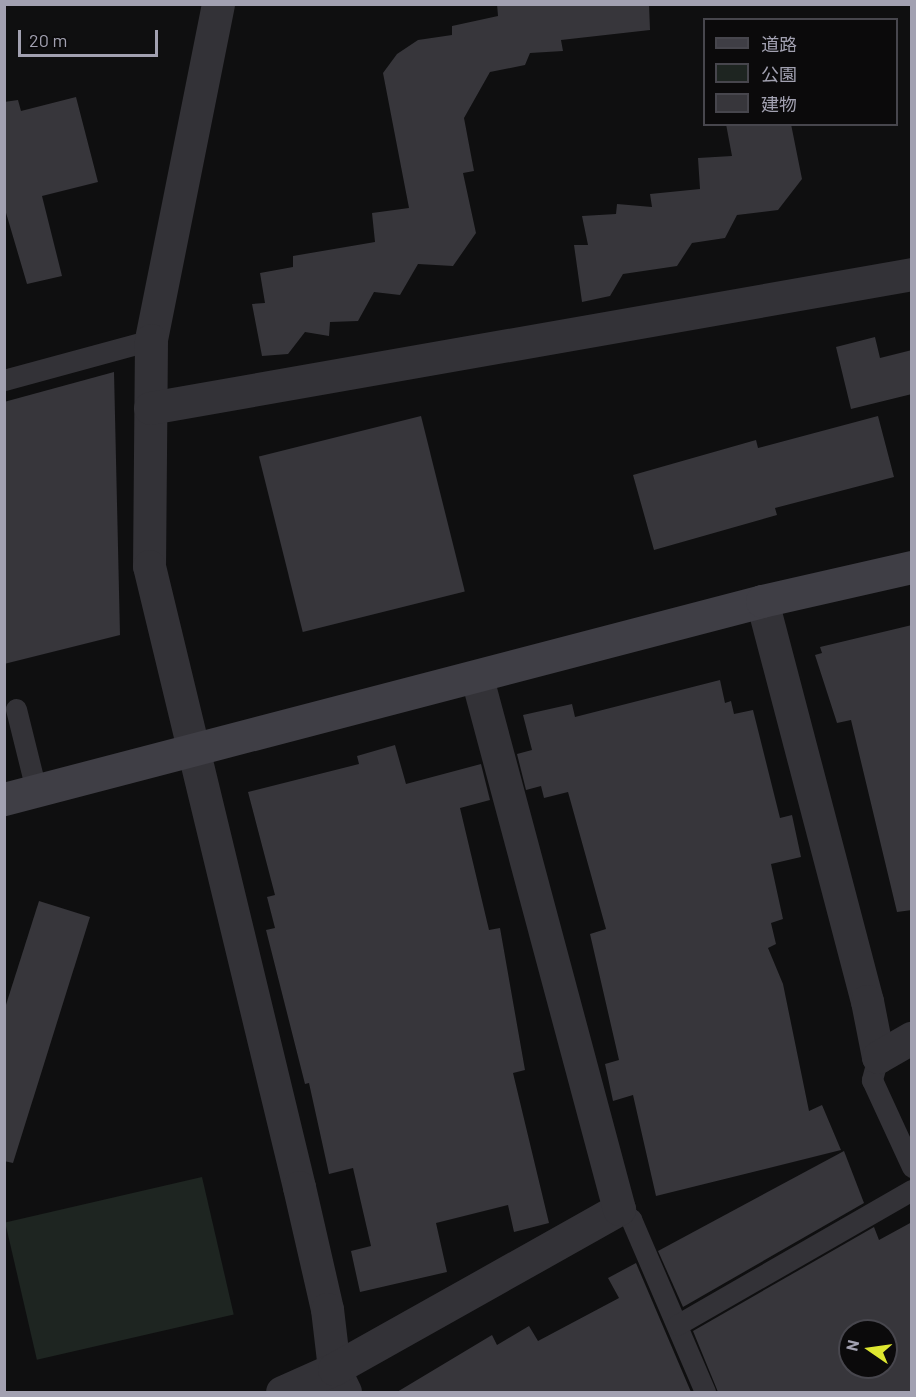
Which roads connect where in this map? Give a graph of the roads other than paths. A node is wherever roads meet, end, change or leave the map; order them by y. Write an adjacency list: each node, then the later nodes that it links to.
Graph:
1 (218, 4): 3 (street)
2 (912, 274): 5 (street)
3 (151, 340): 4 (lane); 5 (street)
4 (4, 380)
5 (150, 408): 10 (street)
6 (912, 567): 7 (street)
7 (762, 601): 8 (street); 14 (street)
8 (477, 678): 10 (street); 17 (street)
9 (16, 709): 11 (lane)
10 (191, 748): 11 (street); 19 (street)
11 (36, 790): 12 (street)
12 (4, 799)
13 (912, 1037): 14 (street)
14 (878, 1057): 15 (lane)
15 (912, 1167)
16 (912, 1190): 18 (lane)
17 (620, 1209): 18 (lane); 19 (street)
18 (677, 1324): 21 (lane)
19 (340, 1381): 20 (street)
20 (282, 1392)
21 (705, 1392)

